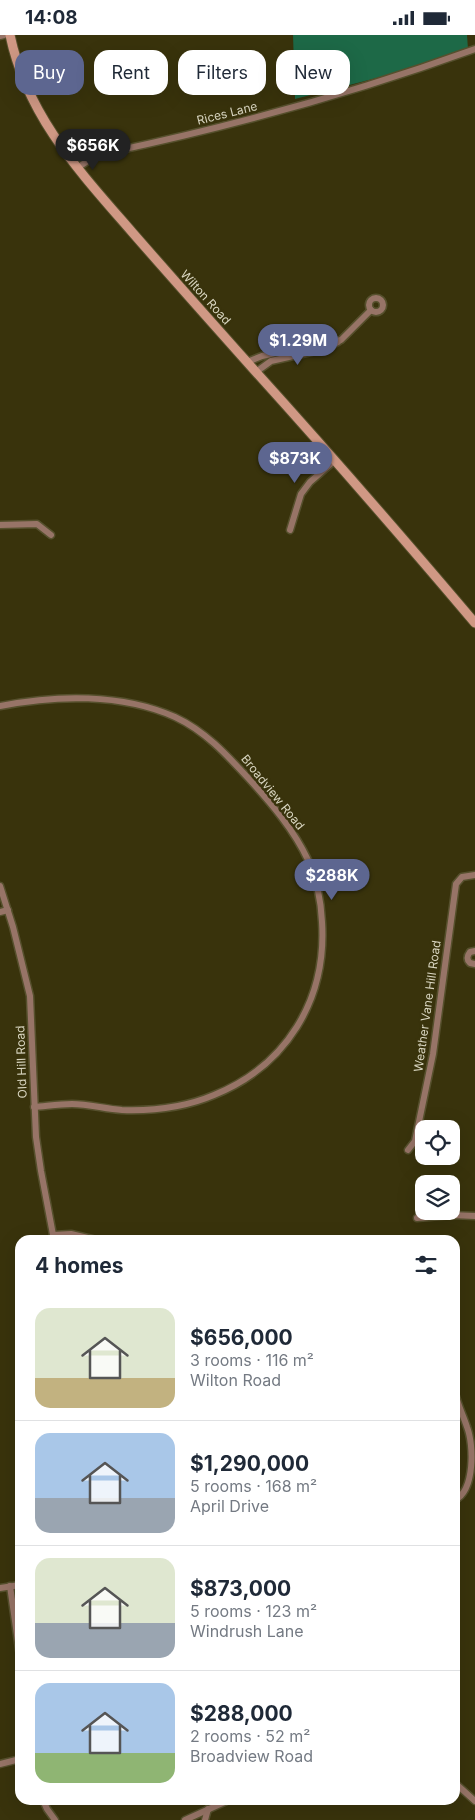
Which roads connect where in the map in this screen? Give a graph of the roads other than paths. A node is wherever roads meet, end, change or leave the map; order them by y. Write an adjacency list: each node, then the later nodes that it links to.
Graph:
1 (4, 35): 3 (street)
2 (10, 35): 6 (main road, Wilton Road)
3 (0, 36)
4 (475, 49): 5 (street, Rices Lane)
5 (97, 155): 6 (street, Rices Lane); 7 (street, Rices Lane)
6 (69, 157): 7 (main road, Wilton Road)
7 (77, 168): 10 (main road, Wilton Road)
8 (371, 310): 9 (street)
9 (341, 340): 10 (street); 11 (street)
10 (247, 362): 11 (main road, Wilton Road)
11 (256, 372): 12 (main road, Wilton Road)
12 (334, 461): 14 (street); 16 (main road, Wilton Road)
13 (0, 525): 15 (street)
14 (290, 530)
15 (51, 535)
16 (475, 623)
17 (0, 706): 24 (street, Broadview Road)
18 (475, 875): 25 (street, Weather Vane Hill Road)
19 (0, 886): 20 (street, Old Hill Road)
20 (8, 910): 21 (street); 24 (street, Old Hill Road)
21 (0, 912)
22 (475, 951): 23 (street)
23 (475, 964)
24 (34, 1107): 28 (street, Old Hill Road)
25 (408, 1150)
26 (460, 1215): 27 (street)
27 (475, 1216)
28 (54, 1235)
29 (460, 1410): 30 (street)
30 (460, 1496)
31 (10, 1586): 32 (street); 33 (street); 34 (street)
32 (15, 1586)
33 (0, 1588)
34 (15, 1621)
35 (15, 1760): 36 (street)
36 (0, 1764)
37 (460, 1788): 38 (street)
38 (475, 1801)
39 (45, 1805): 42 (street)
40 (217, 1805): 41 (street)
41 (208, 1809): 43 (street); 44 (street)
42 (55, 1820)
43 (185, 1820)
44 (205, 1820)

